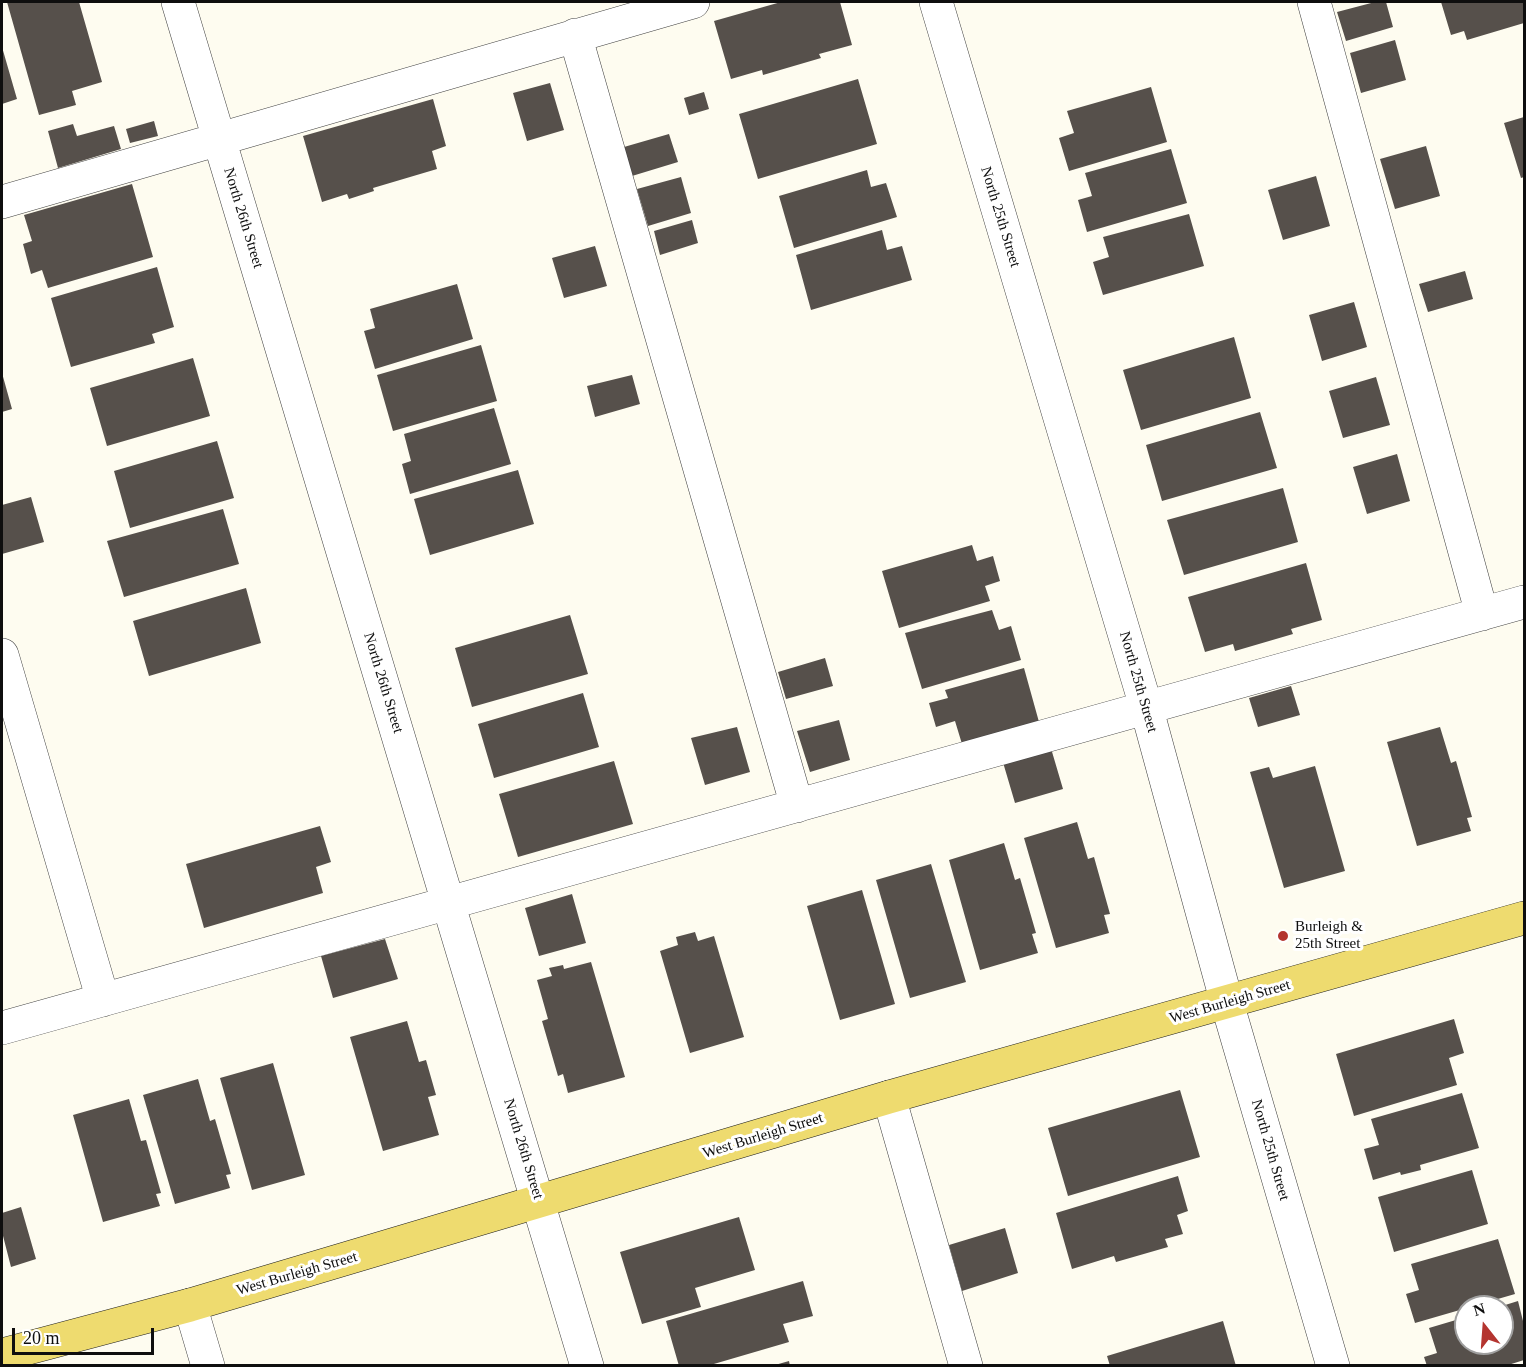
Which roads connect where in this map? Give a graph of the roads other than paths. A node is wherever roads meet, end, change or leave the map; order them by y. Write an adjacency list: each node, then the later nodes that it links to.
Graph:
1 (178, 2): 6 (street, North 26th Street)
2 (693, 2): 5 (street)
3 (936, 2): 11 (street, North 25th Street)
4 (1314, 2): 9 (street)
5 (575, 35): 6 (street); 12 (street)
6 (220, 138): 7 (street); 13 (street, North 26th Street)
7 (2, 202)
8 (1524, 602): 9 (street)
9 (1482, 614): 11 (street)
10 (2, 655): 15 (street)
11 (1147, 710): 12 (street); 16 (street, North 25th Street)
12 (797, 806): 13 (street)
13 (449, 903): 15 (street); 19 (street, North 26th Street)
14 (1524, 918): 16 (main road, West Burleigh Street)
15 (103, 1000): 17 (street)
16 (1227, 1003): 18 (main road, West Burleigh Street); 25 (street, North 25th Street)
17 (2, 1029)
18 (889, 1097): 19 (main road, West Burleigh Street); 24 (street)
19 (539, 1202): 20 (main road, West Burleigh Street); 23 (street, North 26th Street)
20 (190, 1305): 21 (main road, West Burleigh Street); 22 (street)
21 (2, 1355)
22 (208, 1365)
23 (587, 1365)
24 (966, 1365)
25 (1333, 1365)

